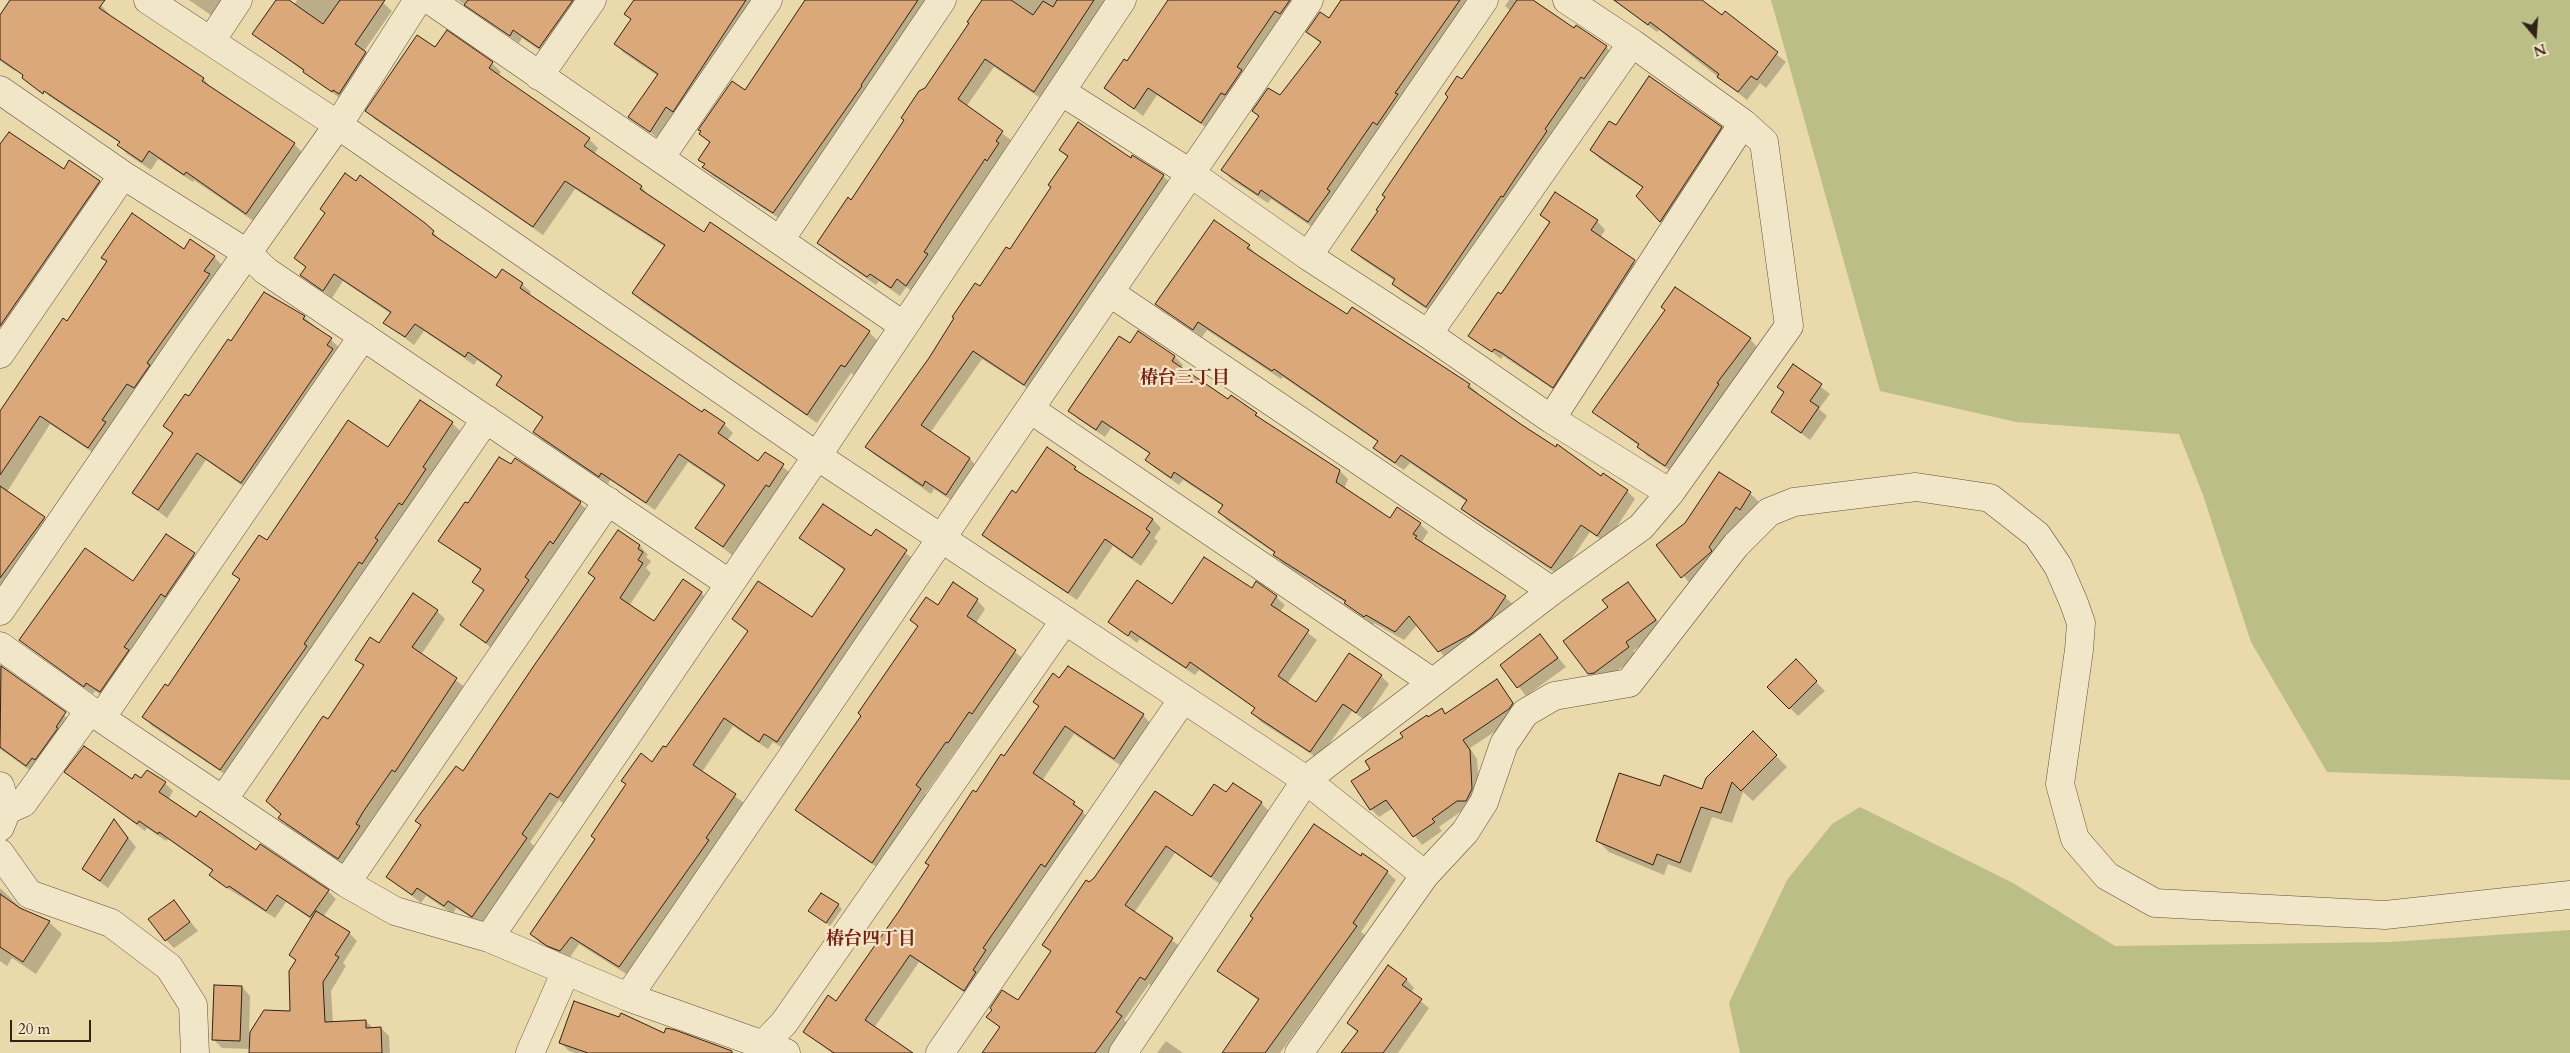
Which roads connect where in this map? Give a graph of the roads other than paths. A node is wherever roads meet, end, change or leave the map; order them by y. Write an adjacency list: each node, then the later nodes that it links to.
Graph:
1 (148, 0): 12 (street)
2 (238, 0): 12 (street)
3 (418, 0): 18 (street)
4 (430, 0): 14 (street)
5 (592, 0): 14 (street)
6 (768, 0): 19 (street)
7 (942, 0): 22 (street)
8 (1122, 0): 15 (street)
9 (1309, 0): 20 (street)
10 (1484, 0): 24 (street)
11 (1568, 0): 13 (street)
12 (211, 41): 18 (street)
13 (1632, 43): 17 (street); 27 (street)
14 (540, 76): 19 (street)
15 (1062, 92): 20 (street); 26 (street)
16 (2, 95): 21 (street)
17 (1743, 123): 32 (street); 34 (street)
18 (338, 125): 23 (street); 33 (street)
19 (660, 158): 22 (street)
20 (1190, 173): 24 (street); 25 (street)
21 (123, 175): 23 (street); 29 (street)
22 (780, 240): 26 (street)
23 (247, 253): 28 (street); 39 (street)
24 (1308, 256): 27 (street)
25 (1109, 292): 30 (street); 38 (street)
26 (904, 326): 33 (street)
27 (1428, 334): 32 (street)
28 (363, 336): 31 (street); 44 (street)
29 (0, 354)
30 (1030, 409): 36 (street); 42 (street)
31 (486, 419): 35 (street); 46 (street)
32 (1551, 419): 34 (street)
33 (817, 456): 36 (street); 37 (street)
34 (1670, 493): 38 (street)
35 (608, 502): 37 (street); 50 (street)
36 (942, 539): 40 (street); 54 (street)
37 (730, 584): 52 (street)
38 (1552, 591): 42 (street)
39 (0, 611)
40 (1065, 620): 43 (street); 55 (street)
41 (0, 646): 44 (street)
42 (1432, 682): 45 (street)
43 (1183, 699): 45 (street); 58 (street)
44 (96, 714): 46 (street); 47 (street)
45 (1306, 780): 49 (street); 59 (street)
46 (223, 800): 50 (street)
47 (2, 808)
48 (0, 853): 56 (street)
49 (1425, 875): 51 (street); 60 (street)
50 (346, 883): 52 (street)
51 (2570, 895)
52 (489, 938): 53 (street)
53 (566, 971): 54 (street); 57 (street)
54 (628, 997): 55 (street)
55 (774, 1049)
56 (195, 1053)
57 (530, 1053)
58 (940, 1053)
59 (1123, 1053)
60 (1299, 1053)

